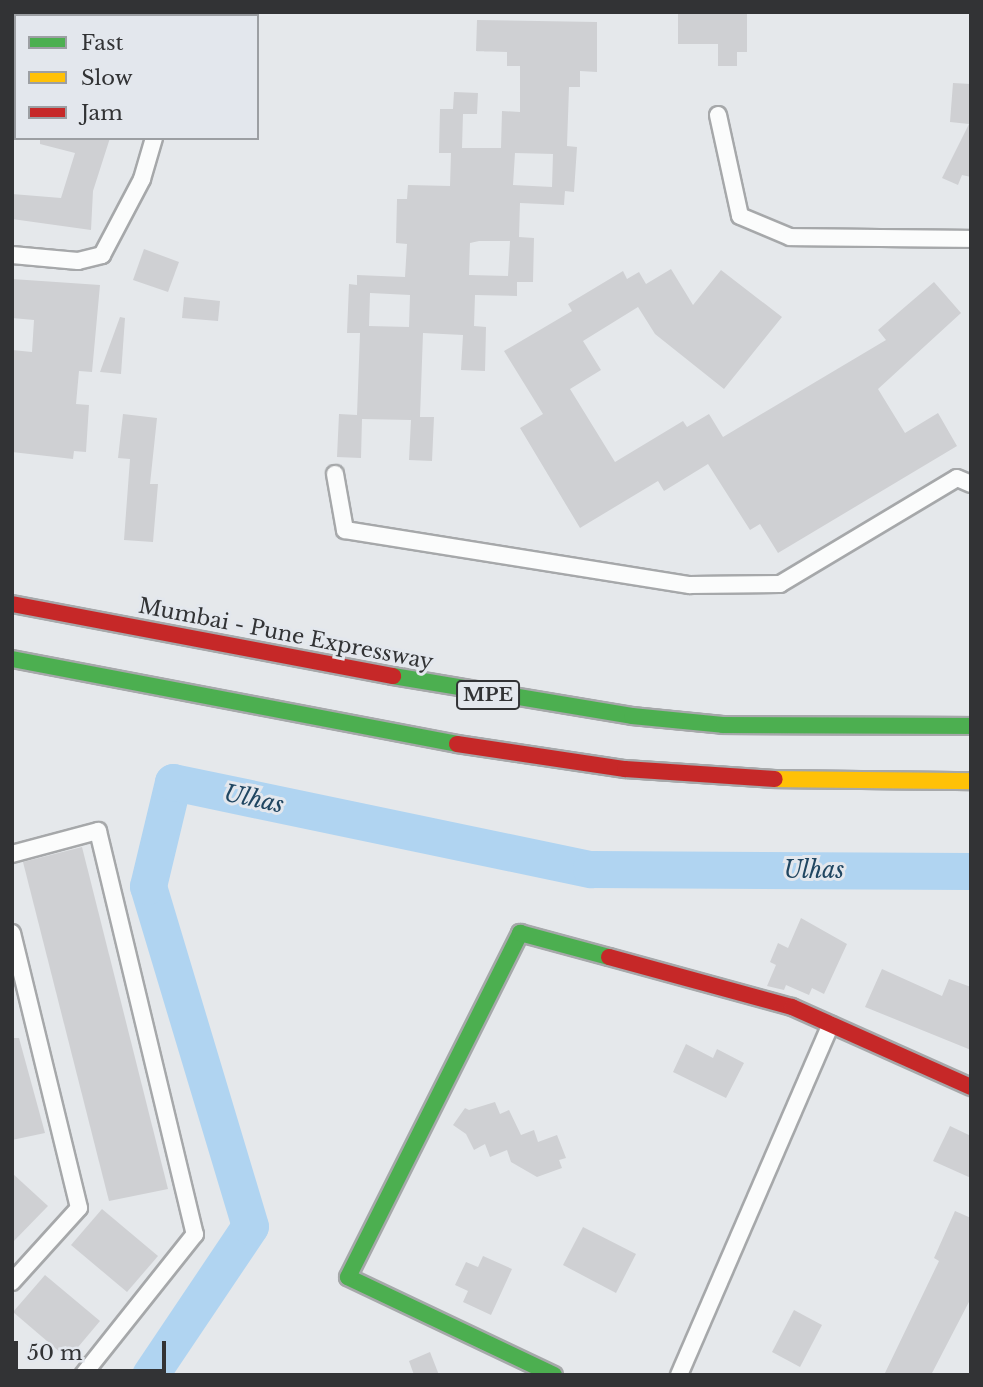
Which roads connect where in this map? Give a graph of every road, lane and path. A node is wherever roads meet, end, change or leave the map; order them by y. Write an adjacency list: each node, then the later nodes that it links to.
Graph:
1 (718, 115): 3 (street)
2 (153, 140): 4 (street)
3 (971, 239)
4 (12, 255)
5 (335, 474): 6 (street)
6 (971, 484)
7 (12, 604): 9 (main road, Mumbai - Pune Expressway / MPE)
8 (12, 659): 10 (main road)
9 (971, 726)
10 (971, 781)
11 (12, 854): 16 (street)
12 (12, 933): 15 (street)
13 (831, 1024): 14 (main road); 17 (main road); 18 (street)
14 (971, 1087)
15 (12, 1282)
16 (83, 1375)
17 (554, 1375)
18 (679, 1375)

